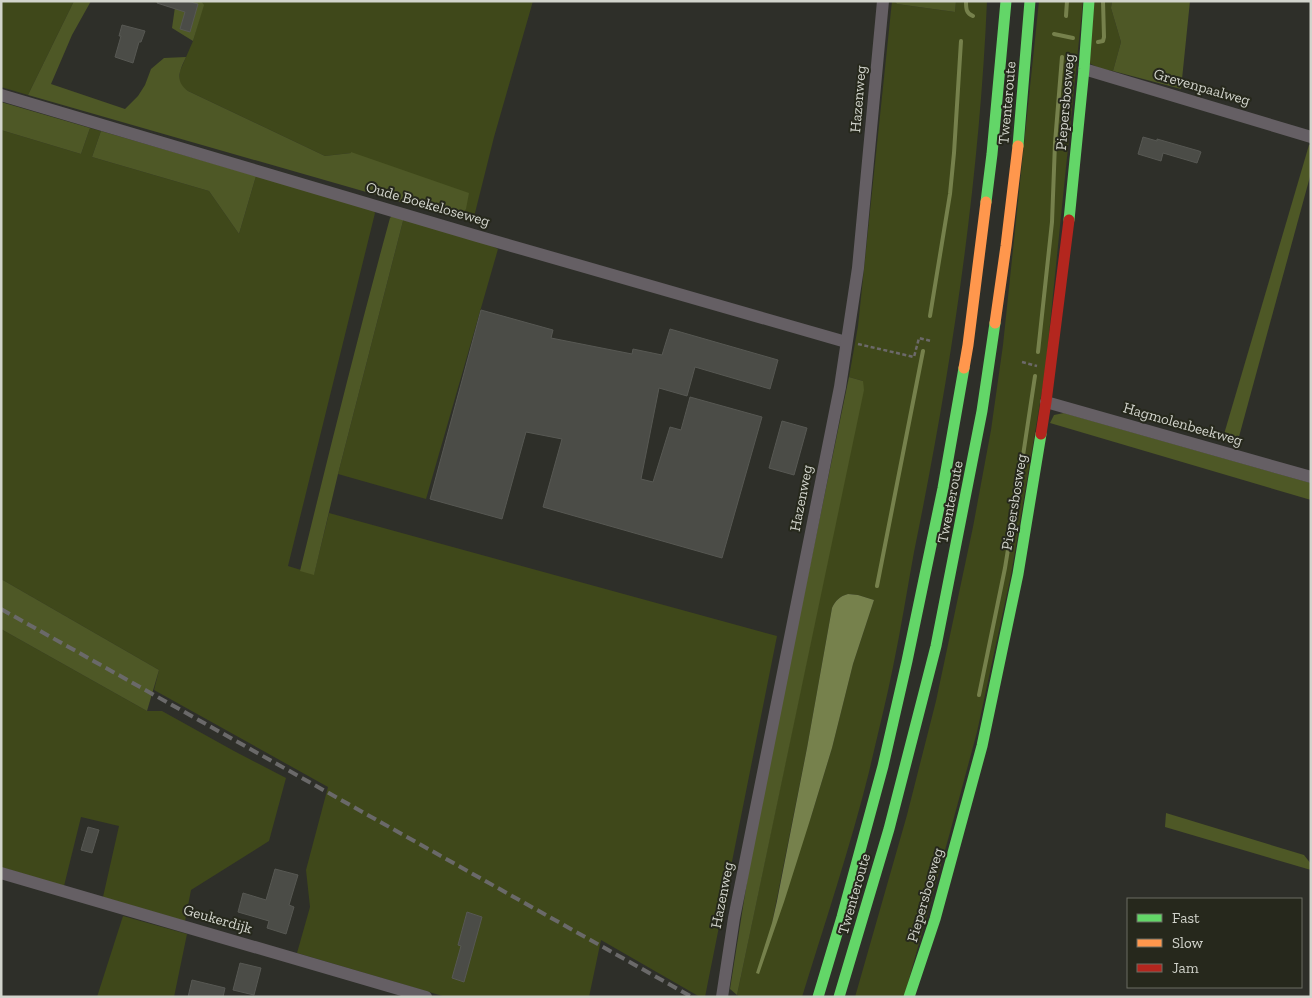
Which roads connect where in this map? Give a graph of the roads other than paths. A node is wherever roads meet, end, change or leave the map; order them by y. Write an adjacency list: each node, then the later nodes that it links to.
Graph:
1 (883, 1): 10 (street, Hazenweg)
2 (1006, 1): 9 (main road, Twenteroute)
3 (1030, 1): 17 (main road, Twenteroute)
4 (1088, 1): 6 (main road, Piepersbosweg)
5 (991, 42): 9 (main road)
6 (1084, 69): 8 (street, Grevenpaalweg); 11 (main road, Piepersbosweg)
7 (1, 95): 10 (street, Oude Boekeloseweg)
8 (1311, 136)
9 (992, 154): 16 (main road, Twenteroute)
10 (846, 342): 15 (street, Hazenweg)
11 (1046, 402): 12 (street, Hagmolenbeekweg); 18 (main road, Piepersbosweg)
12 (1311, 477)
13 (1, 873): 14 (street, Geukerdijk)
14 (426, 997)
15 (722, 997)
16 (818, 997)
17 (840, 997)
18 (909, 997)

